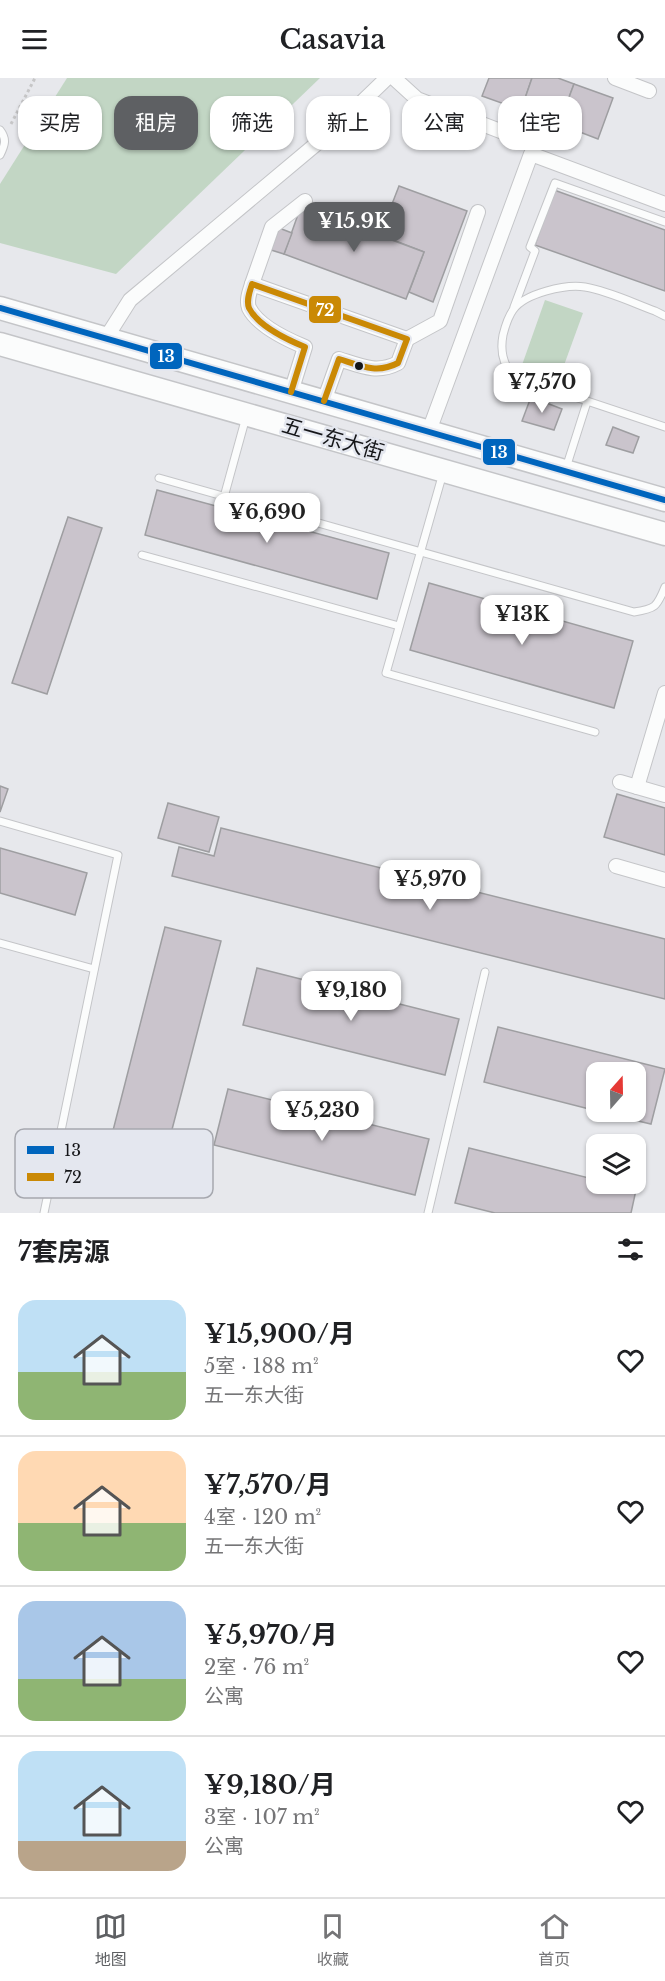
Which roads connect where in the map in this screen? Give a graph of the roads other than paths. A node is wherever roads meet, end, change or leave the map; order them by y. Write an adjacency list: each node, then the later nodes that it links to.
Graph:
1 (387, 78): 16 (street)
2 (394, 78): 5 (street)
3 (615, 78): 4 (street)
4 (649, 91)
5 (498, 130)
6 (2, 133): 7 (lane)
7 (0, 155)
8 (304, 201): 12 (street)
9 (665, 204): 25 (street)
10 (478, 212): 17 (street)
11 (665, 222): 14 (lane)
12 (252, 284): 17 (street); 20 (street)
13 (0, 308): 16 (main road, 五一东大街)
14 (513, 310): 15 (lane); 22 (lane)
15 (665, 316)
16 (106, 338): 19 (main road); 20 (main road, 五一东大街)
17 (407, 339): 21 (street)
18 (0, 344): 19 (main road, 五一东大街)
19 (96, 371): 23 (main road, 五一东大街)
20 (291, 392): 21 (main road, 五一东大街)
21 (324, 401): 25 (main road, 五一东大街)
22 (587, 402): 24 (lane); 27 (lane)
23 (247, 414): 26 (main road, 五一东大街); 29 (lane)
24 (665, 427)
25 (429, 431): 27 (main road, 五一东大街)
26 (444, 471): 31 (main road, 五一东大街); 33 (lane)
27 (565, 471): 30 (main road, 五一东大街); 31 (main road)
28 (159, 478): 29 (lane)
29 (224, 497): 33 (lane)
30 (665, 500)
31 (555, 503): 32 (main road, 五一东大街)
32 (665, 534)
33 (420, 552): 35 (lane); 36 (lane)
34 (142, 555): 36 (lane)
35 (665, 587)
36 (399, 626): 38 (lane)
37 (665, 693): 40 (street)
38 (595, 732)
39 (621, 782): 40 (street)
40 (637, 787): 41 (street)
41 (665, 795)
42 (0, 821): 46 (lane)
43 (616, 866): 44 (street)
44 (665, 880)
45 (0, 943): 46 (lane)
46 (94, 969): 48 (lane)
47 (485, 972): 51 (lane)
48 (61, 1129)
49 (47, 1198): 50 (lane)
50 (44, 1213)
51 (428, 1213)

